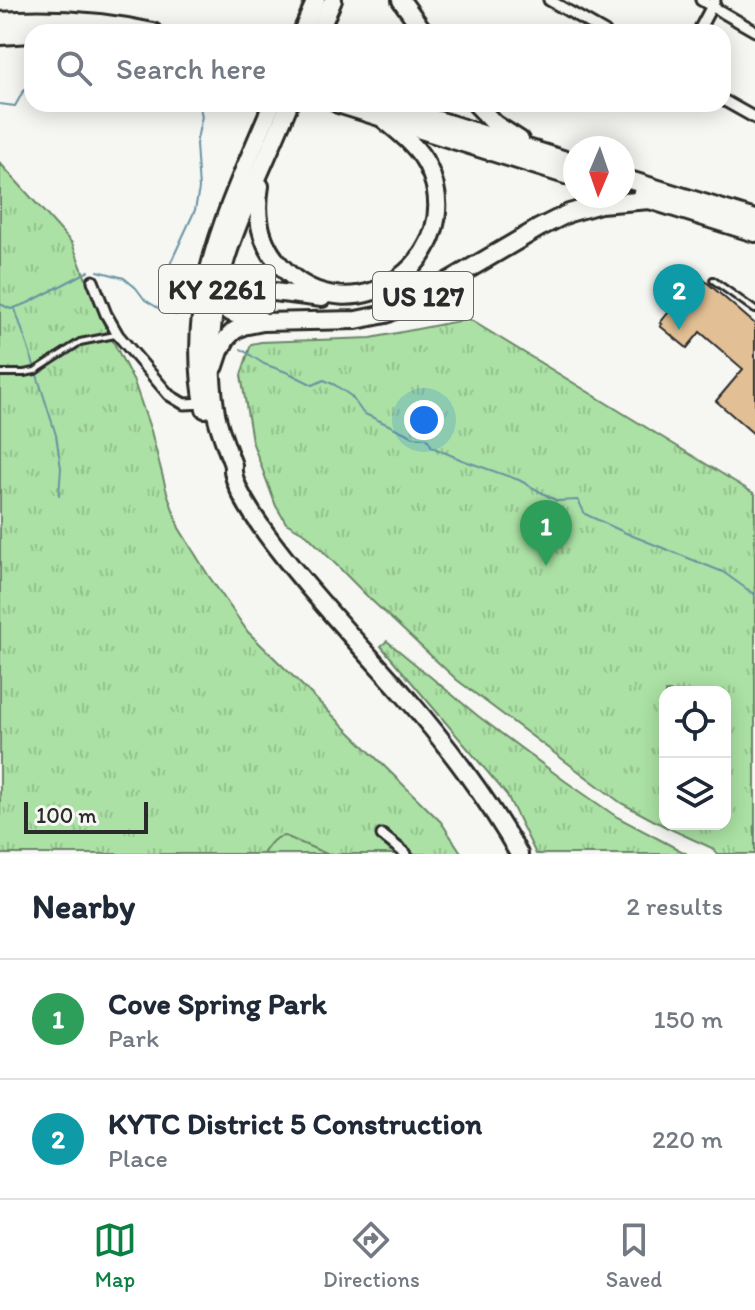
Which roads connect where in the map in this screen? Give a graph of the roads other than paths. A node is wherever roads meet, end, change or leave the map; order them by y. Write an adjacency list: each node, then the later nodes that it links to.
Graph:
1 (316, 0): 9 (highway)
2 (333, 0): 10 (highway)
3 (401, 0): 11 (highway)
4 (549, 0): 12 (street)
5 (701, 0): 6 (street)
6 (713, 3): 13 (street); 14 (street)
7 (0, 21): 8 (highway)
8 (113, 24)
9 (306, 24)
10 (322, 24)
11 (418, 24)
12 (591, 24)
13 (702, 24)
14 (755, 31)
15 (24, 34): 16 (highway)
16 (0, 36)
17 (731, 104): 24 (street)
18 (269, 112): 37 (highway, US 127)
19 (286, 112): 27 (highway, KY 2261)
20 (385, 112): 36 (highway)
21 (387, 112): 28 (highway)
22 (388, 112): 25 (highway)
23 (484, 112): 25 (highway)
24 (755, 118)
25 (535, 150): 26 (highway)
26 (563, 159)
27 (264, 163): 36 (highway); 37 (highway, KY 2261)
28 (563, 174)
29 (635, 182): 32 (highway)
30 (635, 196): 31 (highway)
31 (650, 200): 33 (highway, US 127); 39 (highway, US 127)
32 (755, 219)
33 (755, 233)
34 (713, 280): 38 (lane)
35 (93, 281): 40 (street)
36 (371, 293): 37 (highway)
37 (209, 296): 39 (highway); 42 (highway, KY 2261); 43 (highway, US 127)
38 (755, 310)
39 (276, 321): 42 (highway, US 127)
40 (118, 335): 41 (lane); 43 (street)
41 (0, 373)
42 (212, 379): 43 (highway, US 127)
43 (209, 402): 46 (highway, US 127)
44 (382, 835): 45 (street)
45 (406, 854)
46 (519, 854)

